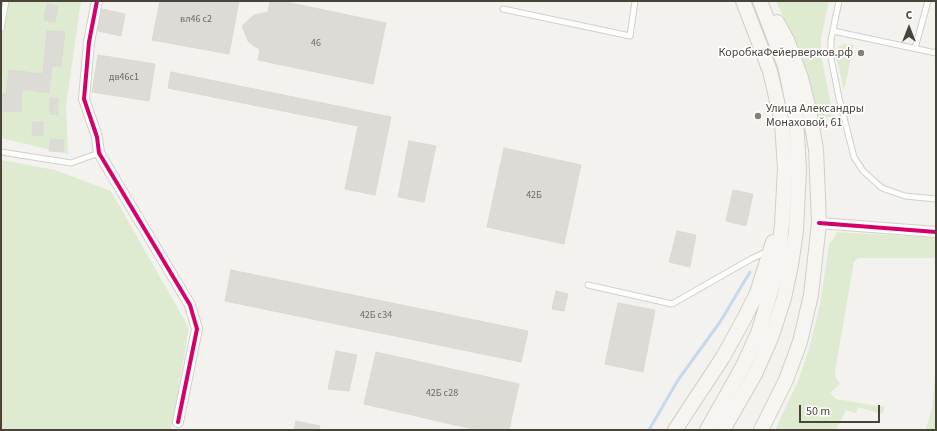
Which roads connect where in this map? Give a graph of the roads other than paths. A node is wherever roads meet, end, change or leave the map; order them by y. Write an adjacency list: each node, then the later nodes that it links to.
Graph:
1 (6, 1): 10 (lane)
2 (97, 1): 15 (street)
3 (635, 1): 9 (lane)
4 (743, 1): 19 (main road)
5 (760, 1): 24 (main road)
6 (764, 1): 17 (main road)
7 (839, 1): 11 (lane)
8 (928, 1): 12 (lane)
9 (504, 9)
10 (1, 29)
11 (833, 31): 12 (lane); 16 (lane)
12 (914, 48): 13 (lane)
13 (936, 53)
14 (1, 152): 15 (lane)
15 (99, 153): 21 (street)
16 (936, 199)
17 (819, 223): 18 (street); 25 (main road)
18 (936, 232)
19 (775, 252): 20 (lane); 22 (main road); 23 (main road)
20 (588, 285)
21 (178, 422)
22 (675, 430)
23 (707, 430)
24 (723, 430)
25 (761, 430)

